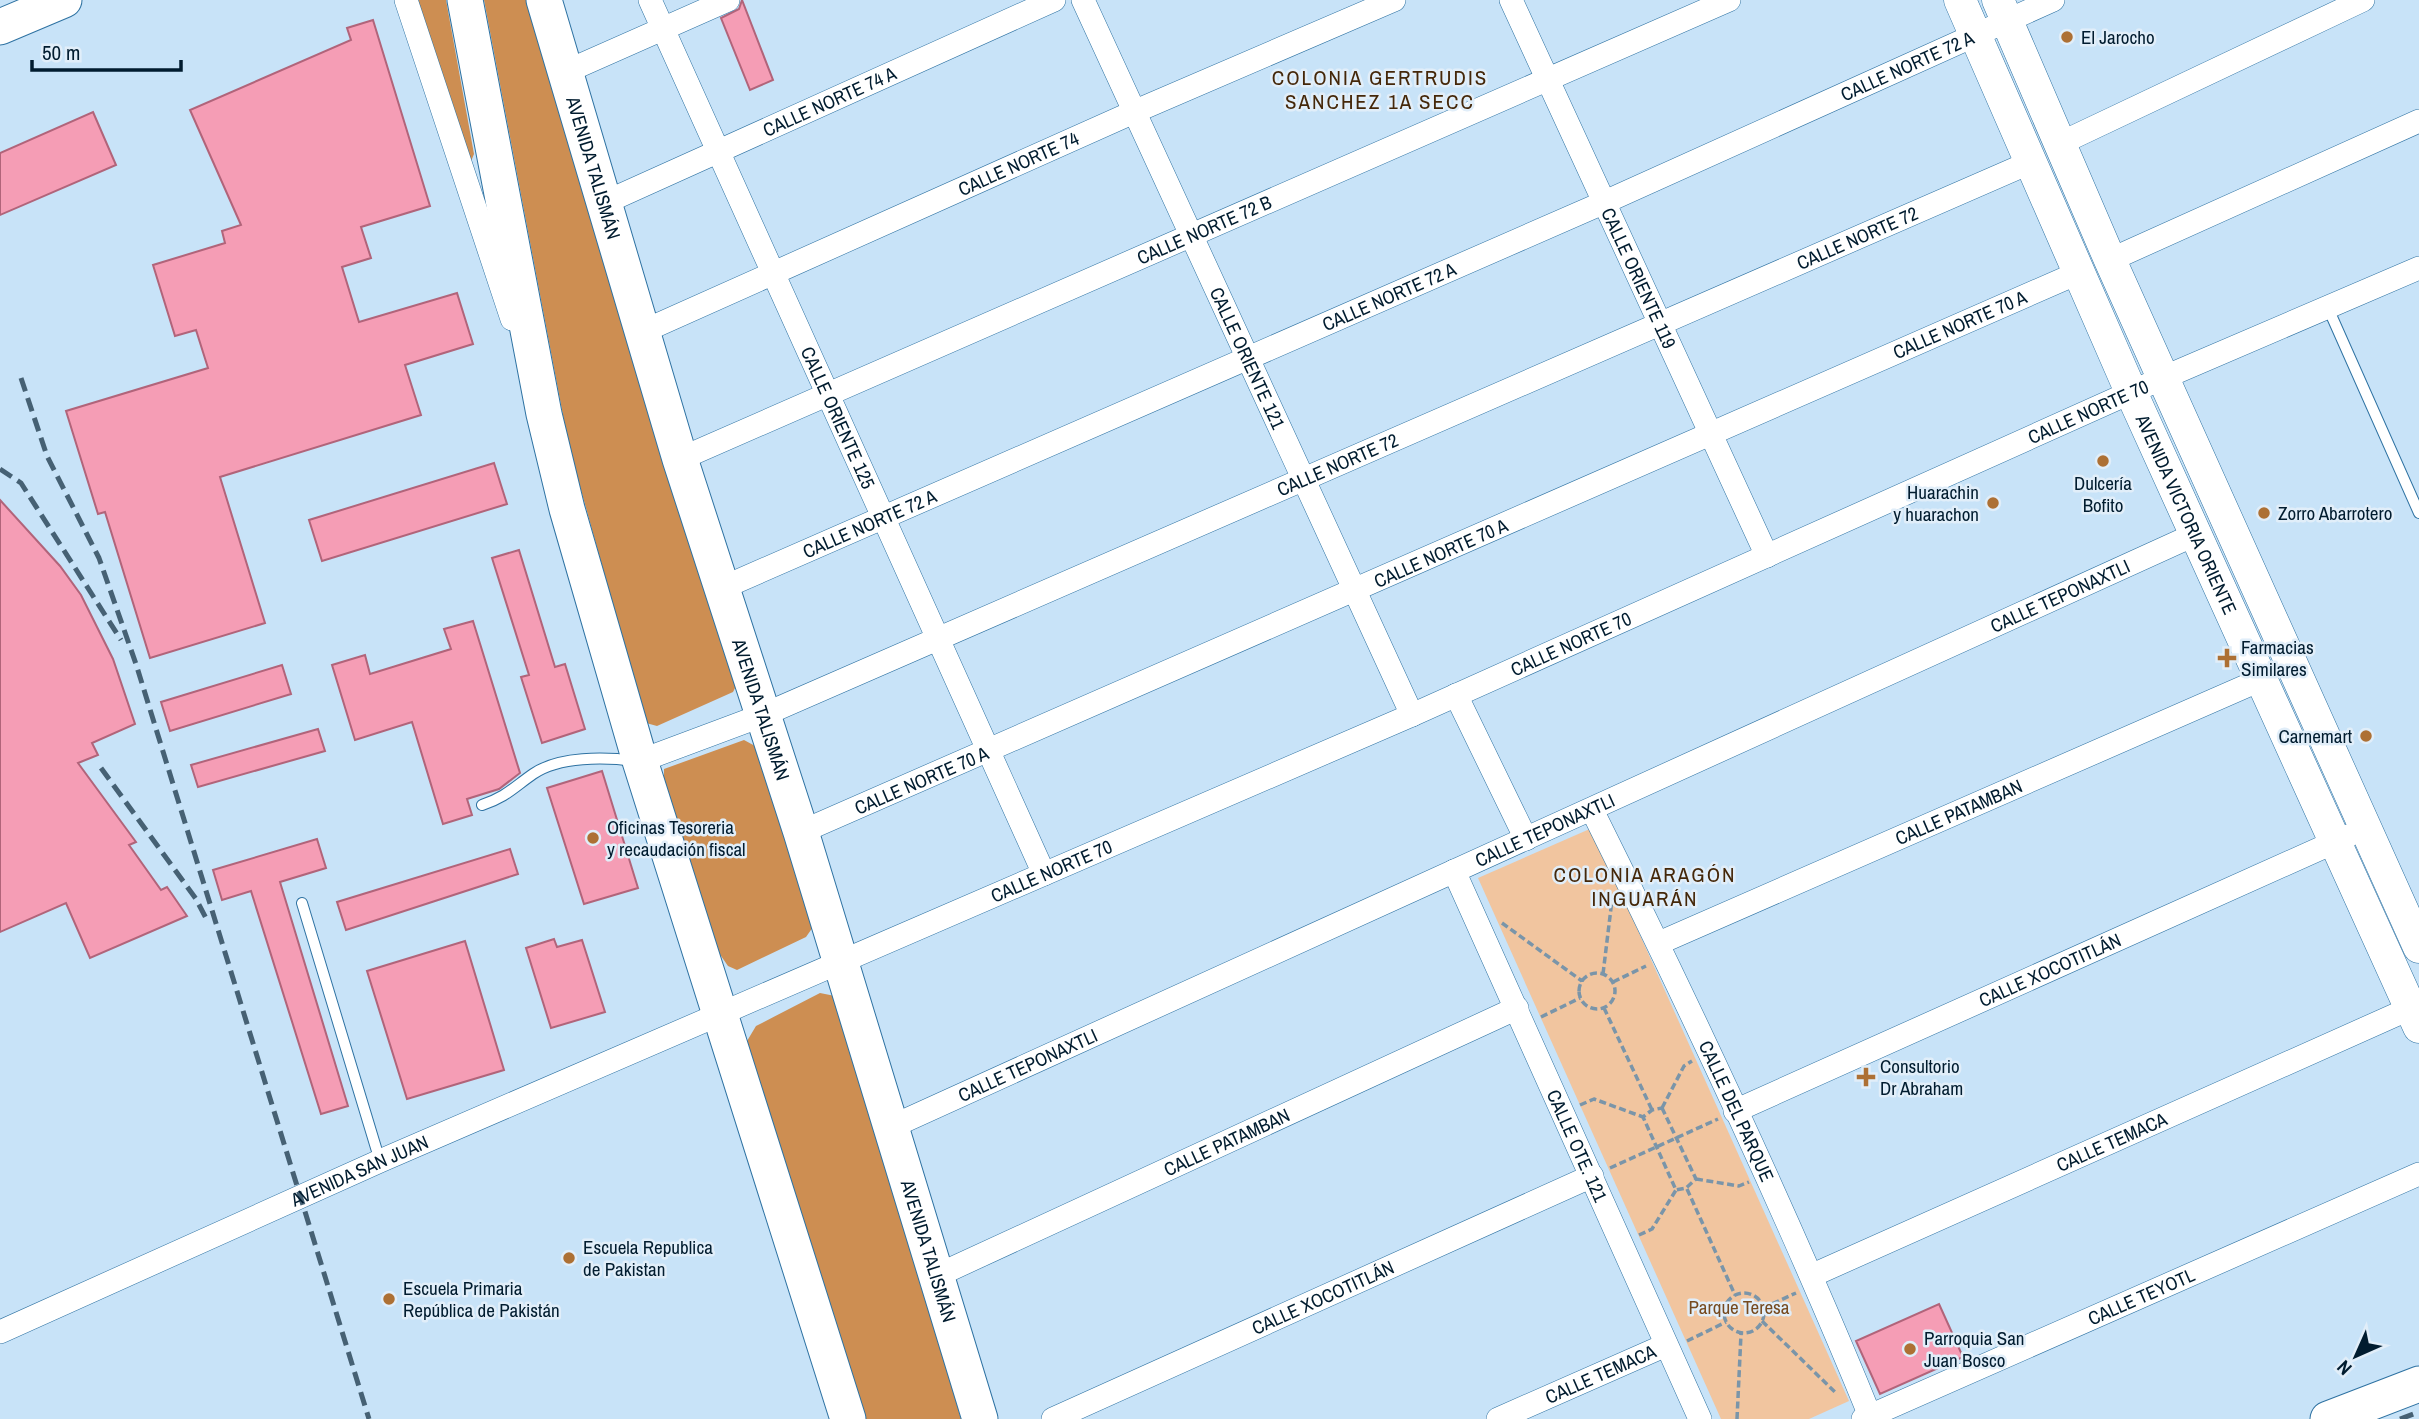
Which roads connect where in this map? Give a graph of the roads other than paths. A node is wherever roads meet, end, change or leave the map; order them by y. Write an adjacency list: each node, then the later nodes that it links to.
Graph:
1 (64, 0): 16 (main road)
2 (406, 0): 40 (street)
3 (465, 0): 40 (main road)
4 (544, 0): 19 (main road, AVENIDA TALISMÁN)
5 (650, 0): 17 (street, CALLE ORIENTE 125)
6 (728, 0): 17 (street)
7 (1054, 0): 24 (street, CALLE NORTE 74 A)
8 (1083, 0): 21 (street, CALLE ORIENTE 121)
9 (1394, 0): 21 (street, CALLE NORTE 74)
10 (1511, 0): 20 (street, CALLE ORIENTE 119)
11 (1729, 0): 20 (street, CALLE NORTE 72 B)
12 (1959, 0): 18 (street, AVENIDA VICTORIA ORIENTE)
13 (2053, 0): 15 (street, CALLE NORTE 72 A)
14 (2363, 0): 23 (street)
15 (2003, 11): 18 (street, CALLE NORTE 72 A); 23 (street, AVENIDA VICTORIA ORIENTE)
16 (0, 27)
17 (663, 29): 19 (street); 24 (street, CALLE ORIENTE 125)
18 (1975, 38): 25 (street, AVENIDA VICTORIA ORIENTE); 27 (street, CALLE NORTE 72 A)
19 (563, 74): 26 (main road, AVENIDA TALISMÁN)
20 (1547, 80): 27 (street, CALLE ORIENTE 119); 28 (street, CALLE NORTE 72 B)
21 (1136, 111): 28 (street, CALLE ORIENTE 121); 32 (street, CALLE NORTE 74)
22 (2419, 121): 29 (street)
23 (2061, 143): 29 (street, AVENIDA VICTORIA ORIENTE)
24 (719, 153): 26 (street, CALLE NORTE 74 A); 32 (street, CALLE ORIENTE 125)
25 (2031, 162): 31 (street, AVENIDA VICTORIA ORIENTE); 34 (street, CALLE NORTE 72)
26 (606, 202): 35 (main road, AVENIDA TALISMÁN)
27 (1605, 202): 34 (street, CALLE ORIENTE 119); 36 (street, CALLE NORTE 72 A)
28 (1191, 236): 36 (street, CALLE ORIENTE 121); 39 (street, CALLE NORTE 72 B)
29 (2110, 260): 37 (street, AVENIDA VICTORIA ORIENTE)
30 (2419, 268): 33 (street, CALLE NORTE 70)
31 (2080, 272): 38 (street, AVENIDA VICTORIA ORIENTE); 41 (street, CALLE NORTE 70 A)
32 (774, 274): 35 (street, CALLE NORTE 74); 39 (street, CALLE ORIENTE 125)
33 (2328, 308): 37 (street, CALLE NORTE 70); 44 (lane)
34 (1661, 324): 41 (street, CALLE ORIENTE 119); 43 (street, CALLE NORTE 72)
35 (644, 331): 42 (main road, AVENIDA TALISMÁN)
36 (1247, 360): 43 (street, CALLE ORIENTE 121); 45 (street, CALLE NORTE 72 A)
37 (2165, 377): 38 (street, CALLE NORTE 70); 59 (street, AVENIDA VICTORIA ORIENTE)
38 (2131, 392): 46 (street, AVENIDA VICTORIA ORIENTE); 47 (street, CALLE NORTE 70)
39 (829, 394): 42 (street, CALLE NORTE 72 B); 45 (street, CALLE ORIENTE 125)
40 (544, 414): 56 (main road)
41 (1710, 432): 47 (street, CALLE ORIENTE 119); 49 (street, CALLE NORTE 70 A)
42 (680, 459): 48 (main road, AVENIDA TALISMÁN)
43 (1302, 478): 49 (street, CALLE ORIENTE 121); 50 (street, CALLE NORTE 72)
44 (2419, 513)
45 (884, 519): 48 (street, CALLE NORTE 72 A); 50 (street, CALLE ORIENTE 125)
46 (2196, 534): 51 (street, AVENIDA VICTORIA ORIENTE); 58 (street, CALLE TEPONAXTLI)
47 (1767, 556): 52 (street, CALLE NORTE 70)
48 (722, 588): 53 (main road, AVENIDA TALISMÁN)
49 (1355, 593): 54 (street, CALLE ORIENTE 121); 55 (street, CALLE NORTE 70 A)
50 (939, 636): 53 (street, CALLE NORTE 72); 55 (street, CALLE ORIENTE 125)
51 (2260, 680): 62 (street, AVENIDA VICTORIA ORIENTE); 67 (street, CALLE PATAMBAN)
52 (1456, 695): 54 (street, CALLE NORTE 70); 61 (street)
53 (763, 715): 56 (street, CALLE NORTE 72); 60 (main road, AVENIDA TALISMÁN)
54 (1412, 715): 64 (street, CALLE NORTE 70)
55 (991, 751): 60 (street, CALLE NORTE 70 A); 64 (street, CALLE ORIENTE 125)
56 (640, 761): 57 (lane); 70 (main road)
57 (482, 805)
58 (1592, 810): 61 (street, CALLE TEPONAXTLI); 67 (street, CALLE DEL PARQUE)
59 (2364, 828): 62 (street, CALLE XOCOTITLÁN); 66 (street, AVENIDA VICTORIA ORIENTE)
60 (802, 832): 68 (main road, AVENIDA TALISMÁN)
61 (1526, 839): 63 (street, CALLE TEPONAXTLI)
62 (2334, 842): 71 (street, AVENIDA VICTORIA ORIENTE); 72 (street, CALLE XOCOTITLÁN)
63 (1454, 871): 69 (street, CALLE OTE. 121); 73 (street, CALLE TEPONAXTLI)
64 (1044, 874): 68 (street, CALLE NORTE 70)
65 (302, 903): 74 (lane)
66 (2419, 947)
67 (1657, 953): 72 (street, CALLE DEL PARQUE)
68 (841, 964): 70 (street, CALLE NORTE 70); 73 (main road, AVENIDA TALISMÁN)
69 (1527, 1014): 76 (street, CALLE OTE. 121); 77 (street, CALLE PATAMBAN)
70 (721, 1015): 74 (street, AVENIDA SAN JUAN); 83 (main road)
71 (2415, 1017): 78 (street, CALLE TEMACA)
72 (1735, 1111): 78 (street, CALLE DEL PARQUE)
73 (891, 1127): 77 (main road, AVENIDA TALISMÁN)
74 (380, 1161): 79 (street, AVENIDA SAN JUAN)
75 (2419, 1174): 82 (street, CALLE TEYOTL)
76 (1592, 1176): 80 (street, CALLE OTE. 121); 85 (street, CALLE XOCOTITLÁN)
77 (936, 1276): 84 (main road, AVENIDA TALISMÁN)
78 (1807, 1283): 82 (street, CALLE DEL PARQUE)
79 (0, 1332)
80 (1673, 1344): 86 (street, CALLE TEMACA); 87 (street, CALLE OTE. 121)
81 (2419, 1384): 88 (main road)
82 (1860, 1413)
83 (848, 1419)
84 (980, 1419)
85 (1054, 1419)
86 (1497, 1419)
87 (1700, 1419)
88 (2328, 1419)

